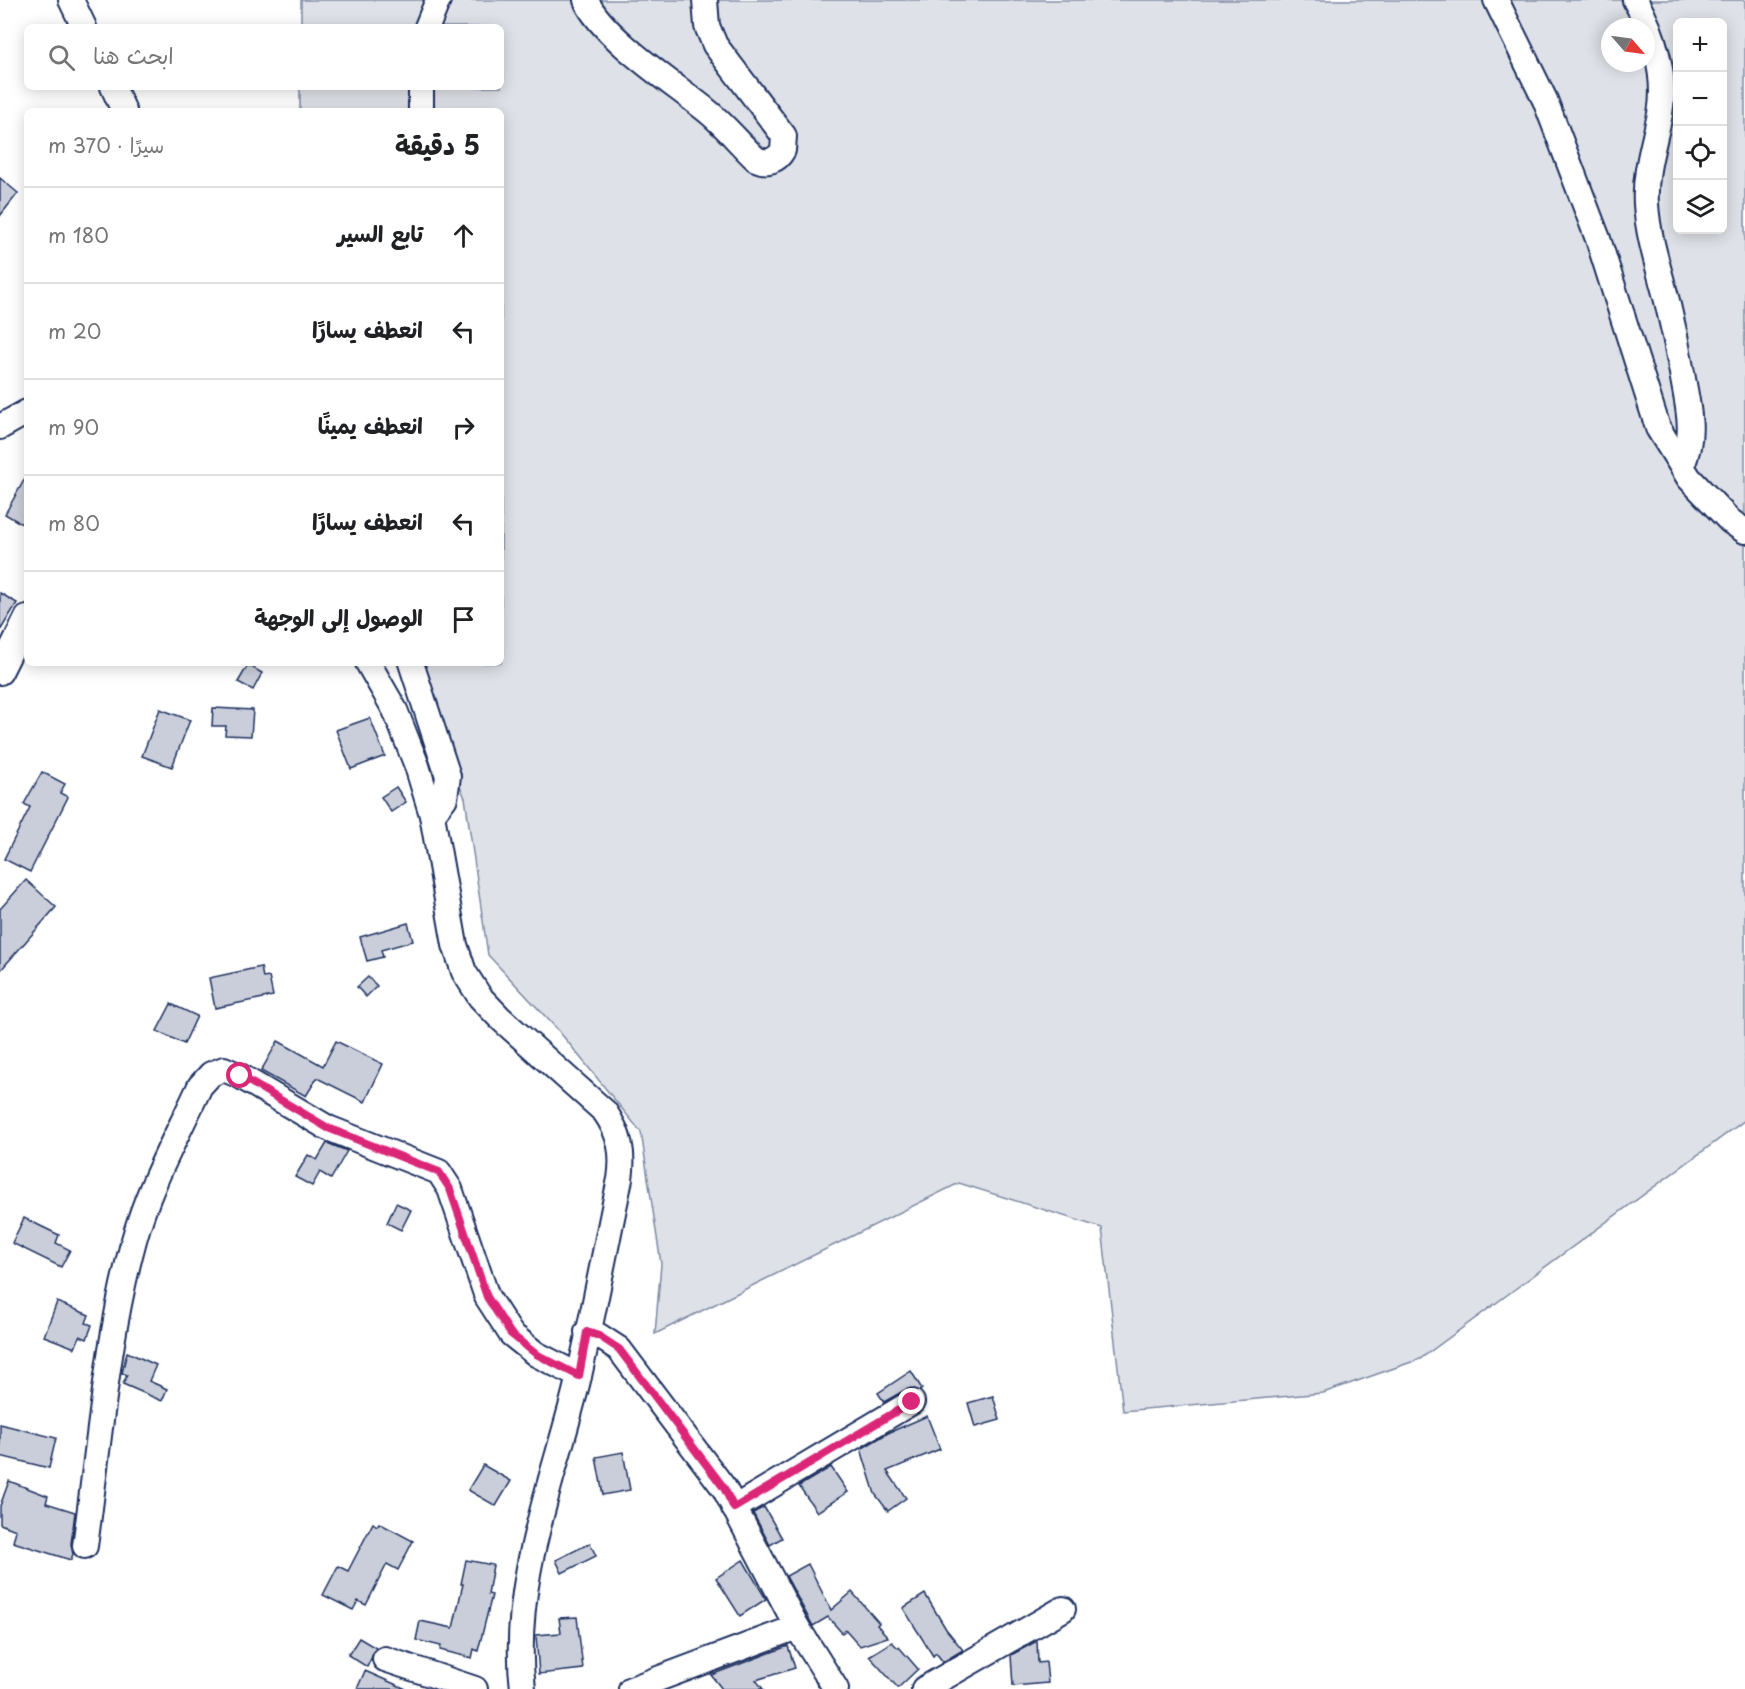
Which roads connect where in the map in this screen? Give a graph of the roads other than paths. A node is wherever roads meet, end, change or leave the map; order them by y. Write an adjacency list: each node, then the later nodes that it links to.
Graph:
1 (71, 0): 7 (street)
2 (438, 0): 8 (street)
3 (586, 0): 4 (street)
4 (705, 0)
5 (1496, 0): 15 (street)
6 (1635, 0): 15 (street)
7 (83, 24)
8 (428, 24)
9 (114, 90): 11 (street)
10 (421, 90): 12 (street)
11 (123, 108)
12 (421, 108)
13 (24, 414): 14 (street)
14 (0, 427)
15 (1682, 466): 16 (street)
16 (1745, 531)
17 (24, 624): 20 (street)
18 (370, 666): 21 (street)
19 (412, 666): 21 (street)
20 (0, 672)
21 (432, 815): 22 (street)
22 (587, 1332): 23 (street); 25 (street)
23 (579, 1376): 26 (street); 31 (street)
24 (912, 1402): 25 (street)
25 (734, 1508): 28 (street)
26 (85, 1546)
27 (1063, 1609): 34 (street)
28 (797, 1627): 32 (street); 33 (street)
29 (385, 1659): 30 (street)
30 (475, 1689)
31 (524, 1689)
32 (631, 1689)
33 (836, 1689)
34 (924, 1689)

